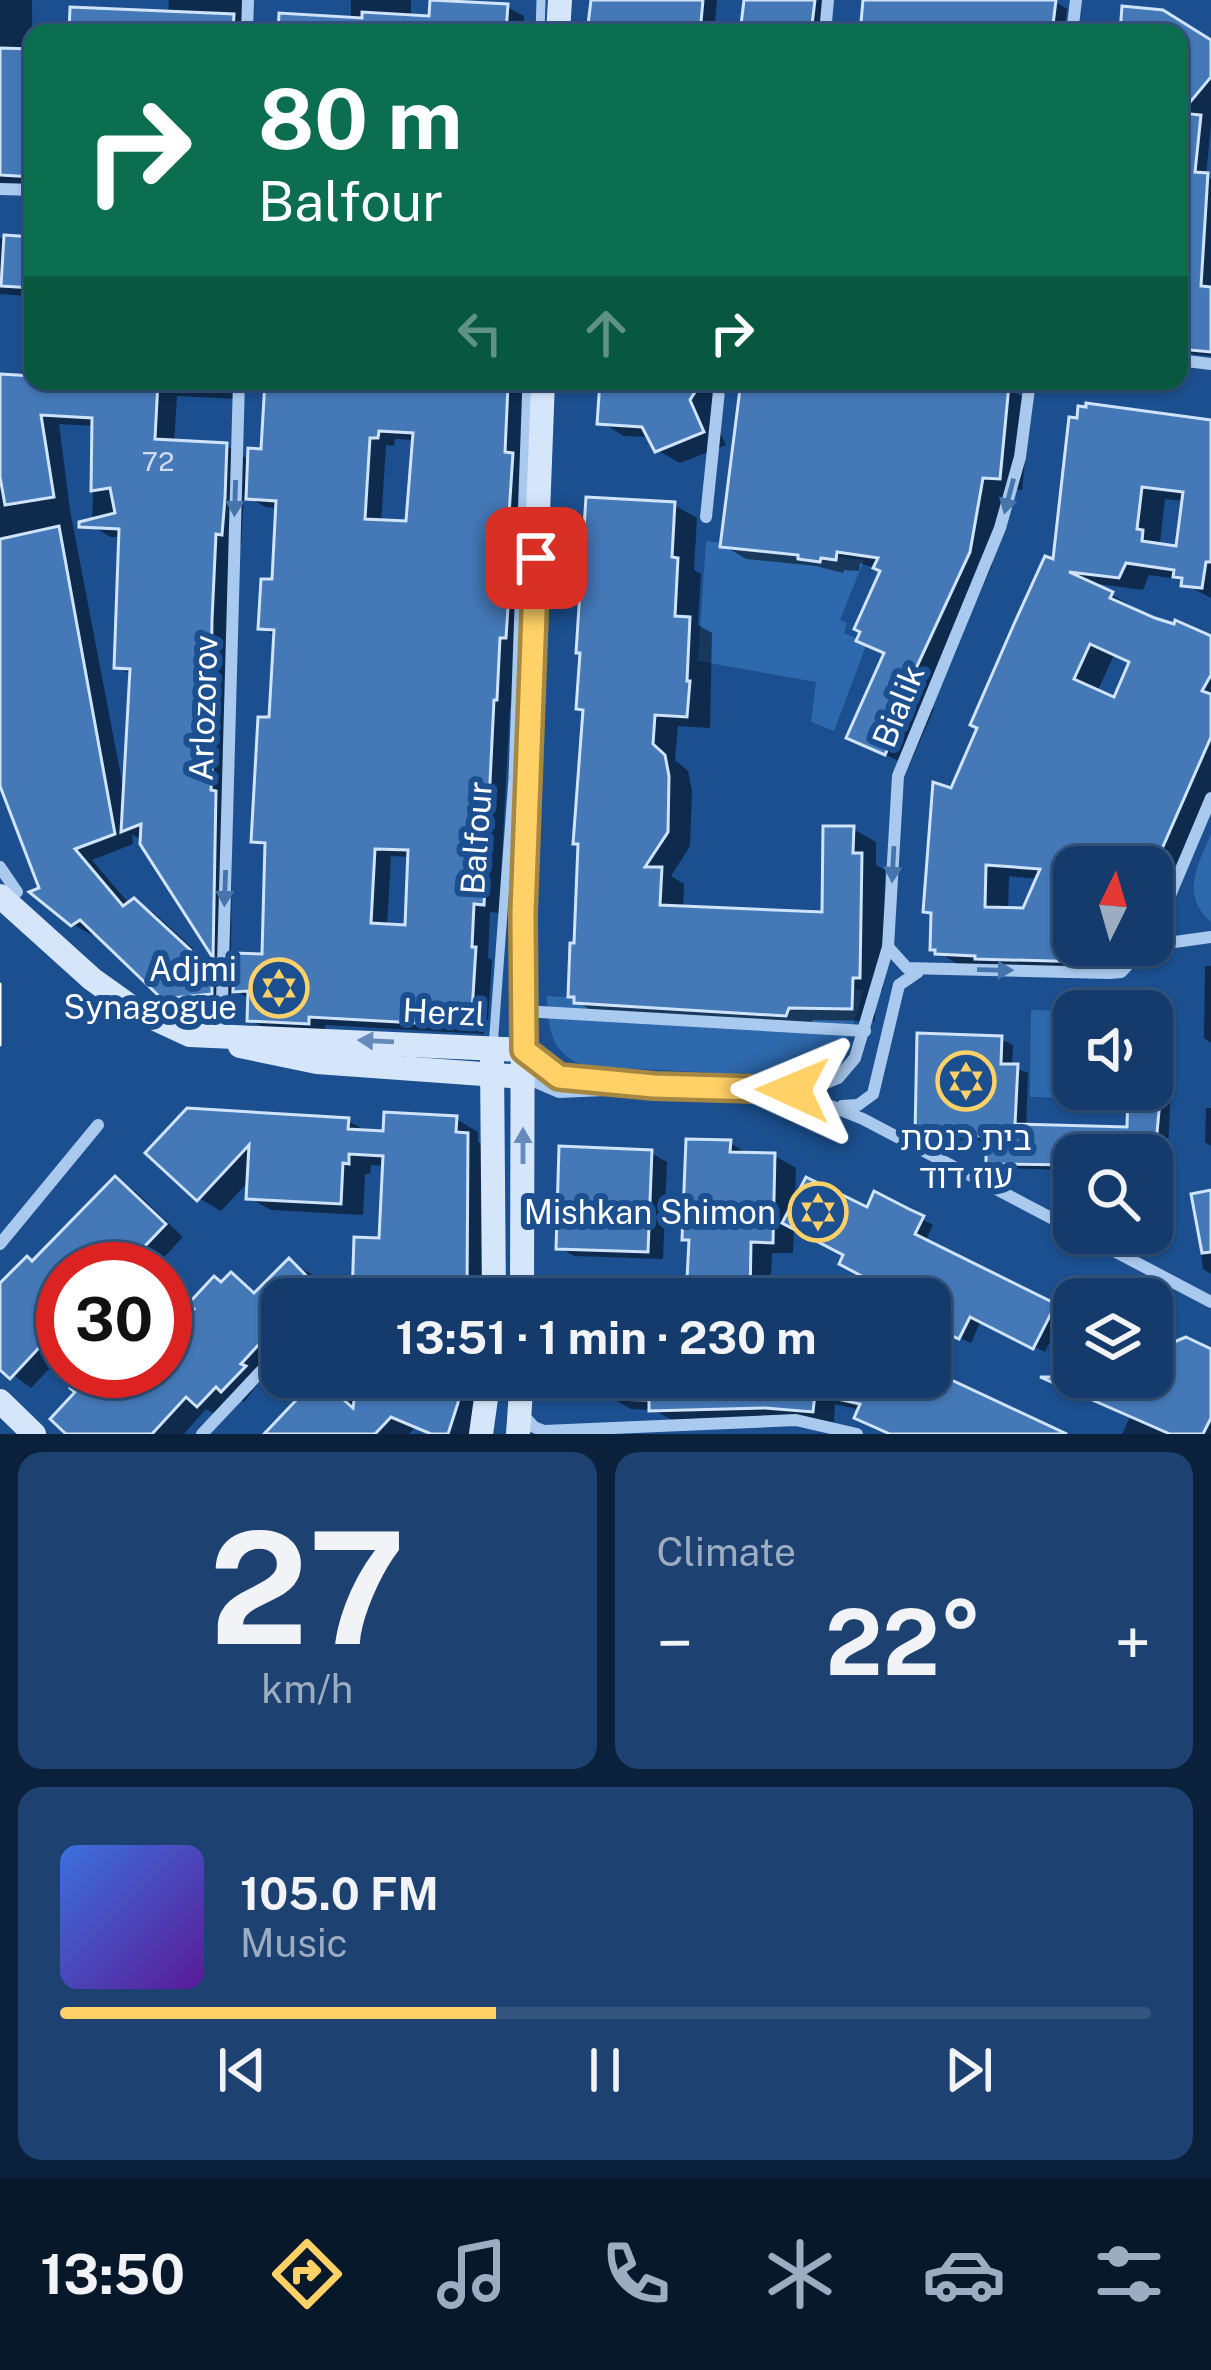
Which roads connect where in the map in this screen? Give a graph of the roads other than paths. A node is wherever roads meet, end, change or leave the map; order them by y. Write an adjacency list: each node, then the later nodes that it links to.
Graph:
1 (238, 390): 18 (street, Arlozorov, one-way to 18)
2 (527, 390): 19 (lane, Balfour)
3 (543, 390): 16 (street, Balfour)
4 (720, 390): 6 (street)
5 (1029, 390): 13 (street, Bialik, one-way to 13)
6 (706, 517)
7 (1211, 798): 9 (street)
8 (0, 867): 10 (street, Herzl)
9 (1173, 885)
10 (6, 889): 18 (street, Herzl)
11 (1211, 937): 12 (street)
12 (1173, 941)
13 (888, 947): 15 (street); 17 (street, Bialik)
14 (1126, 966): 15 (street, one-way to 14)
15 (926, 968): 26 (street)
16 (524, 1012): 17 (street); 20 (street, Balfour)
17 (865, 1031): 25 (street, Bialik)
18 (221, 1037): 19 (street, Herzl, one-way to 18); 21 (street, Herzl)
19 (493, 1048): 20 (street, Herzl); 22 (street, Balfour)
20 (524, 1050): 23 (street, Balfour); 24 (street, Herzl)
21 (444, 1071): 22 (street, Herzl); 27 (street)
22 (492, 1074): 23 (street, Herzl); 27 (street, Balfour)
23 (523, 1077): 24 (street, Herzl); 33 (street, Balfour, one-way to 23)
24 (654, 1086): 25 (street, Herzl)
25 (793, 1090): 26 (street)
26 (835, 1107): 29 (street)
27 (495, 1117): 32 (street, Balfour)
28 (98, 1125): 30 (street)
29 (1053, 1220)
30 (0, 1244)
31 (1119, 1254): 34 (street)
32 (494, 1278)
33 (522, 1278)
34 (1211, 1302)
35 (261, 1371): 42 (street)
36 (487, 1398): 43 (street)
37 (492, 1398): 44 (lane)
38 (0, 1401): 41 (street)
39 (519, 1423): 40 (street)
40 (754, 1428): 45 (street)
41 (34, 1434)
42 (202, 1434)
43 (482, 1434)
44 (492, 1434)
45 (857, 1434)

